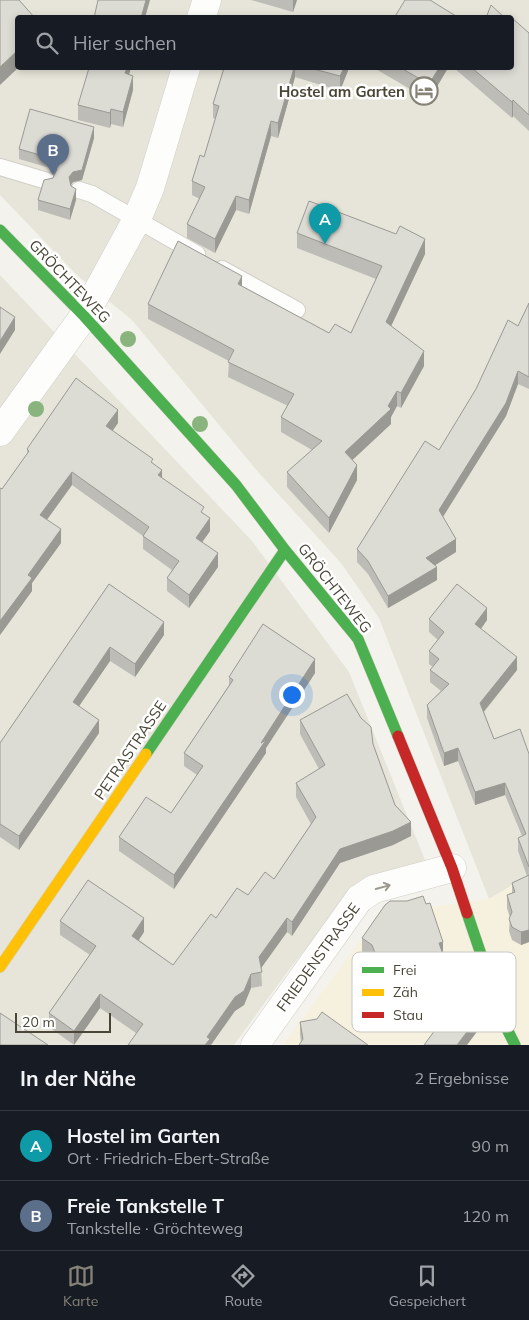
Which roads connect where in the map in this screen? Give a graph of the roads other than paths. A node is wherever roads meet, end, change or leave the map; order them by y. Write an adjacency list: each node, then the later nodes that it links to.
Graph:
1 (207, 0): 2 (street)
2 (203, 15)
3 (185, 70): 7 (street)
4 (0, 167): 5 (lane)
5 (47, 181)
6 (79, 190): 7 (lane)
7 (136, 222): 9 (lane); 10 (street)
8 (0, 230): 10 (street, GRÖCHTEWEG)
9 (297, 310)
10 (84, 316): 11 (street); 12 (street, GRÖCHTEWEG)
11 (0, 432)
12 (285, 550): 13 (street, GRÖCHTEWEG); 15 (street, PETRASTRASSE)
13 (452, 868): 14 (street, GRÖCHTEWEG); 17 (street, FRIEDENSTRASSE, one-way to 13)
14 (480, 952)
15 (0, 967)
16 (508, 1032): 18 (street, GRÖCHTEWEG)
17 (255, 1045)
18 (515, 1045)

